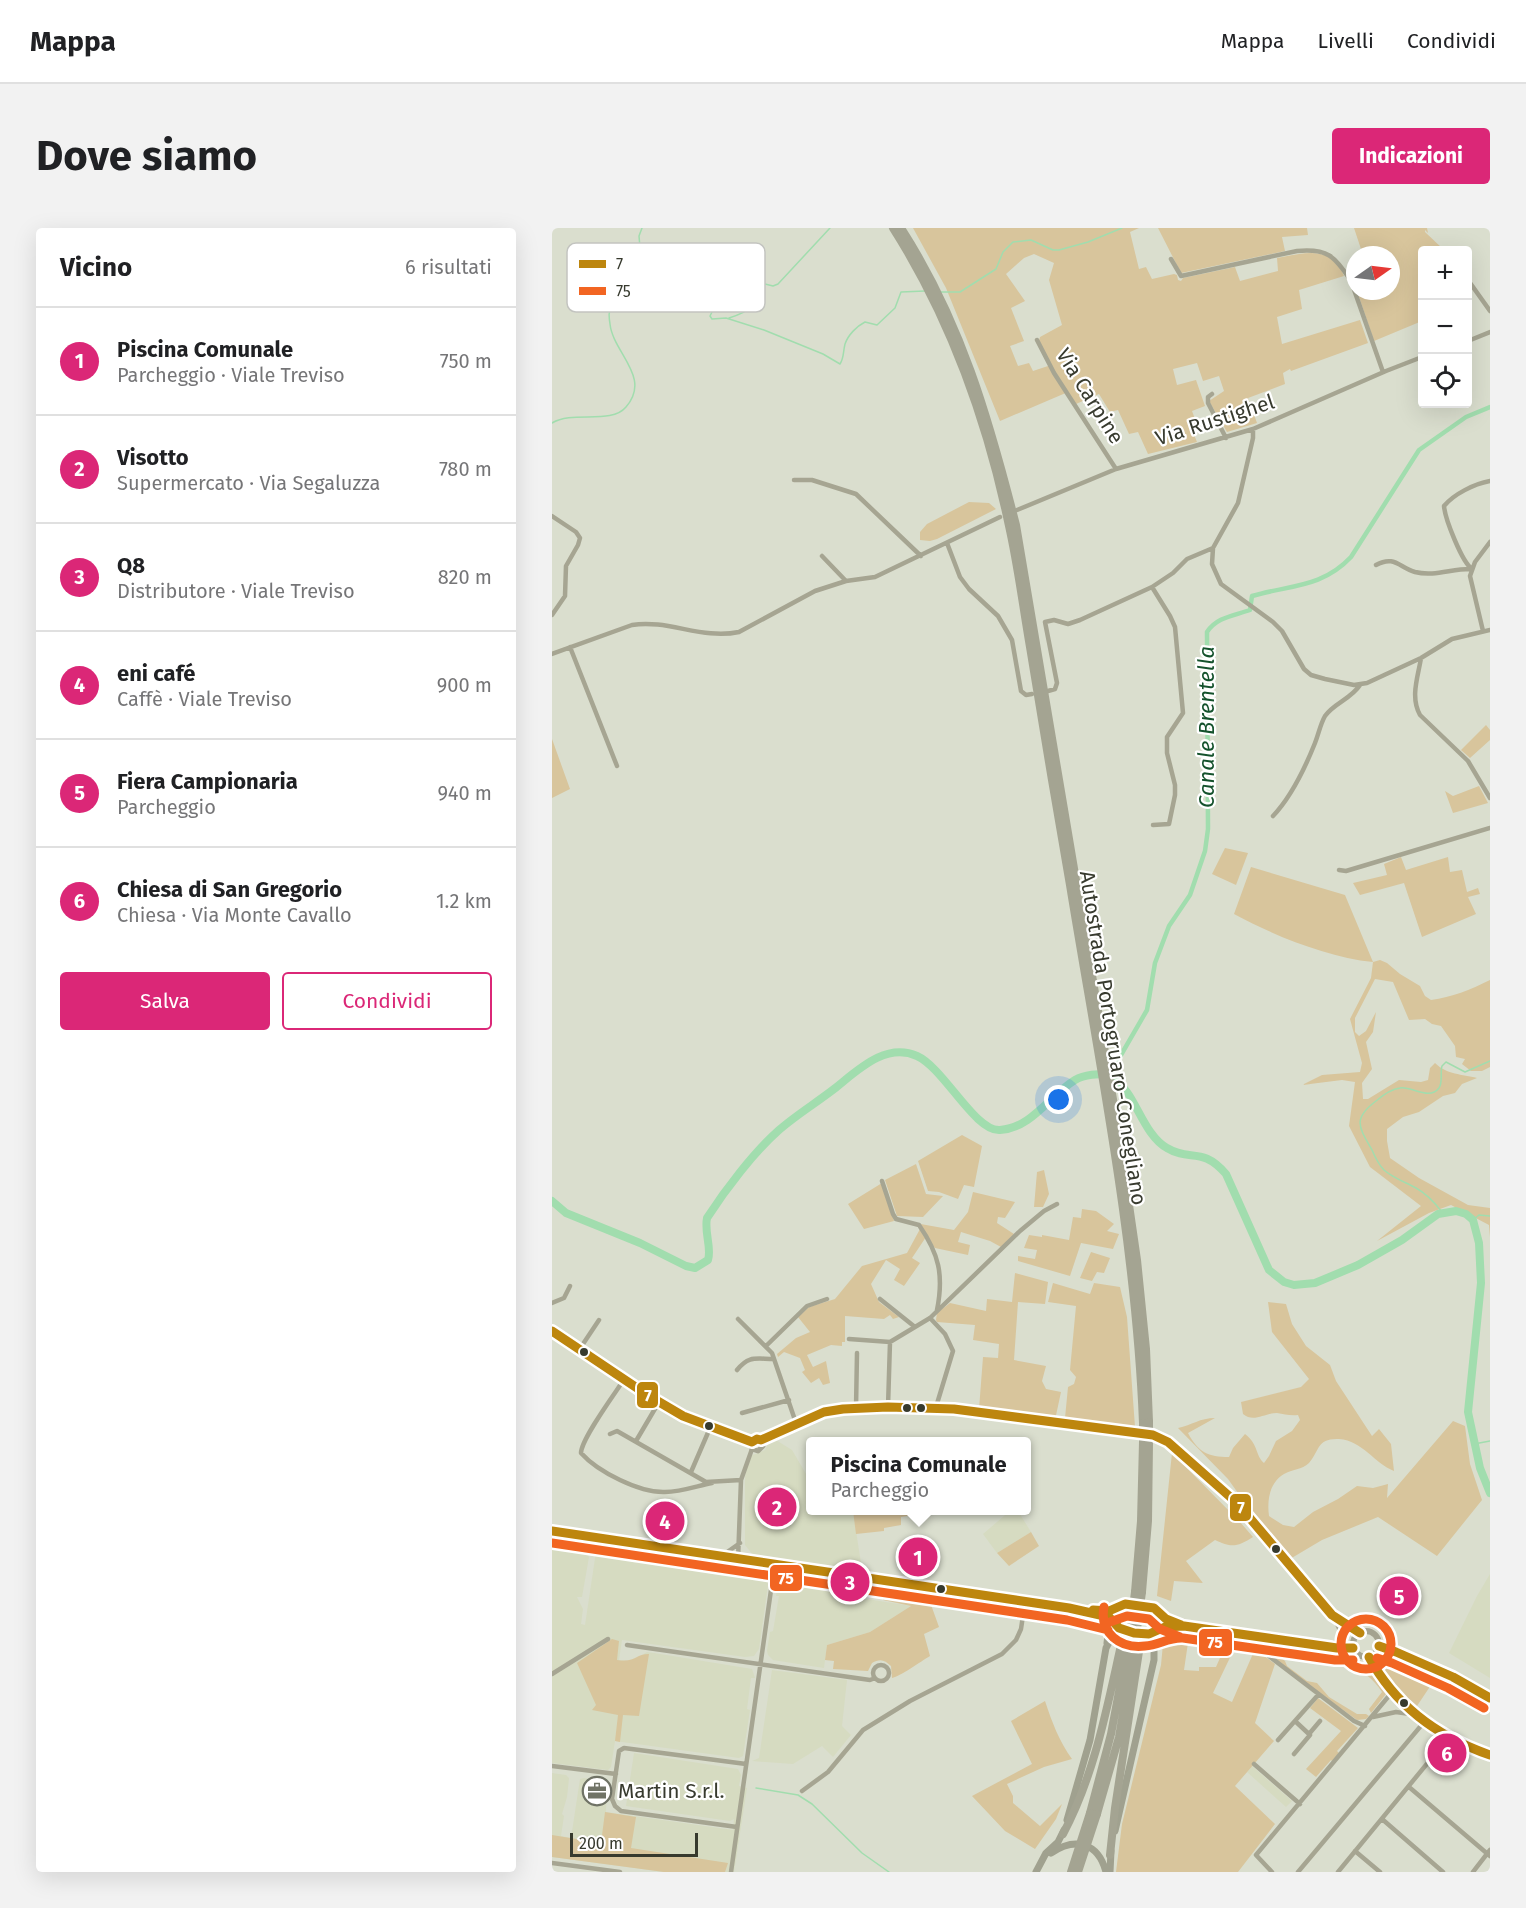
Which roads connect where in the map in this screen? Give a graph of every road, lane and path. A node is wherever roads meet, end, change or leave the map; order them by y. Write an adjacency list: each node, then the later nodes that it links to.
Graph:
1 (893, 228): 4 (highway, Autostrada Portogruaro-Conegliano)
2 (903, 228): 4 (highway)
3 (1171, 259): 11 (street)
4 (926, 275): 78 (highway, Autostrada Portogruaro-Conegliano, bridge)
5 (1472, 287): 6 (street)
6 (1490, 311)
7 (1490, 332): 8 (street)
8 (1472, 338)
9 (1037, 340): 15 (street, Via Carpine)
10 (1418, 359): 11 (street, Via Rustighel)
11 (1383, 372): 13 (street, Via Rustighel)
12 (1212, 394): 14 (street)
13 (1253, 429): 14 (street, Via Rustighel); 23 (street)
14 (1226, 438): 15 (street, Via Rustighel)
15 (1116, 469): 18 (street, Via Rustighel)
16 (794, 480): 24 (street)
17 (1490, 482): 27 (street)
18 (1017, 510)
19 (552, 516): 30 (street)
20 (1000, 517): 22 (street)
21 (1490, 542): 27 (street)
22 (947, 543): 24 (street); 38 (street)
23 (1213, 548): 29 (street); 36 (street)
24 (921, 555): 28 (street)
25 (822, 556): 28 (street)
26 (1376, 565): 27 (street)
27 (1472, 569): 32 (street)
28 (846, 581): 33 (street)
29 (1152, 587): 37 (street); 44 (street)
30 (552, 615)
31 (1490, 630): 32 (street)
32 (1483, 631): 35 (street)
33 (570, 647): 34 (street); 39 (street)
34 (552, 654)
35 (1421, 658): 36 (street); 42 (street)
36 (1360, 685): 40 (street)
37 (1048, 691)
38 (1032, 694)
39 (617, 766)
40 (1298, 781): 41 (street); 43 (street)
41 (1304, 784)
42 (1490, 798)
43 (1273, 816)
44 (1153, 825)
45 (1490, 828): 46 (street)
46 (1339, 870)
47 (882, 1181): 53 (street)
48 (1057, 1204): 53 (street)
49 (570, 1286): 52 (street)
50 (827, 1299): 61 (street)
51 (880, 1299): 57 (street)
52 (552, 1303)
53 (937, 1310): 54 (street)
54 (930, 1318): 57 (street); 70 (street)
55 (738, 1319): 61 (street)
56 (599, 1320): 62 (street)
57 (915, 1327): 60 (street)
58 (552, 1330): 62 (street)
59 (849, 1339): 60 (street)
60 (890, 1342): 69 (street)
61 (766, 1346): 64 (street)
62 (581, 1347): 66 (street)
63 (857, 1353): 71 (street)
64 (775, 1359): 65 (street); 67 (street)
65 (738, 1370)
66 (625, 1378): 68 (street); 82 (street)
67 (789, 1400): 72 (street); 73 (street)
68 (659, 1402): 74 (street); 77 (street)
69 (888, 1407): 70 (street); 71 (street)
70 (936, 1407): 99 (street)
71 (856, 1408): 73 (street)
72 (742, 1413)
73 (796, 1423): 76 (street)
74 (710, 1428): 79 (street); 80 (street)
75 (610, 1434): 77 (street)
76 (761, 1440): 79 (street); 79 (street)
77 (636, 1441): 80 (street)
78 (1146, 1443): 93 (highway, Autostrada Portogruaro-Conegliano); 93 (highway, Autostrada Portogruaro-Conegliano)
79 (752, 1445): 81 (street)
80 (691, 1472): 82 (street)
81 (741, 1480): 82 (street); 86 (street)
82 (712, 1483)
83 (552, 1531): 84 (main road)
84 (563, 1532): 85 (street); 87 (main road)
85 (552, 1536)
86 (740, 1543): 87 (street); 88 (street)
87 (720, 1557): 88 (main road)
88 (738, 1560): 89 (main road)
89 (752, 1562): 90 (main road); 92 (street)
90 (775, 1566): 91 (main road); 92 (street)
91 (799, 1569): 92 (street); 94 (main road)
92 (773, 1575): 114 (street)
93 (1138, 1592): 106 (highway, bridge); 106 (highway, Autostrada Portogruaro-Conegliano, bridge)
94 (1025, 1602): 95 (main road); 137 (street)
95 (1069, 1608): 96 (main road); 97 (main road)
96 (1116, 1609): 98 (main road); 100 (main road)
97 (1094, 1614): 100 (main road); 110 (main road)
98 (1161, 1615): 101 (main road); 102 (main road)
99 (1333, 1616): 103 (street); 109 (street)
100 (1115, 1623): 102 (main road); 110 (main road)
101 (1184, 1626): 102 (main road); 109 (main road)
102 (1156, 1631): 145 (main road)
103 (1360, 1633): 108 (main road); 111 (main road)
104 (608, 1640): 115 (street)
105 (1241, 1642): 119 (street)
106 (1131, 1644): 139 (highway, Autostrada Portogruaro-Conegliano); 142 (highway); 145 (highway)
107 (627, 1645): 114 (street)
108 (1379, 1646): 112 (main road); 113 (main road)
109 (1329, 1647): 111 (main road)
110 (1106, 1648): 142 (main road)
111 (1353, 1648): 113 (main road)
112 (1402, 1654): 116 (street); 120 (main road)
113 (1369, 1657): 116 (street)
114 (762, 1664): 117 (street); 132 (street)
115 (552, 1674)
116 (1380, 1676): 118 (street)
117 (874, 1678)
118 (1393, 1691): 121 (street); 122 (street)
119 (1318, 1695): 123 (street); 126 (street)
120 (1490, 1698)
121 (1417, 1715): 122 (street); 125 (street)
122 (1373, 1717): 126 (street)
123 (1294, 1721): 127 (street); 129 (street)
124 (1320, 1721): 127 (street)
125 (1425, 1721): 128 (street); 155 (street)
126 (1365, 1726): 138 (street)
127 (1309, 1734): 130 (street)
128 (1447, 1738): 131 (street); 136 (street)
129 (1278, 1740)
130 (1294, 1754)
131 (1490, 1755)
132 (746, 1764): 135 (street); 141 (street)
133 (1254, 1764): 138 (street)
134 (552, 1766): 135 (street)
135 (616, 1774): 141 (street)
136 (1409, 1787): 140 (street); 144 (street)
137 (802, 1791)
138 (1300, 1804): 154 (street)
139 (1094, 1813): 151 (highway, Autostrada Portogruaro-Conegliano, bridge); 152 (highway, Autostrada Portogruaro-Conegliano, bridge)
140 (1382, 1819): 143 (street); 158 (street)
141 (737, 1827): 149 (street)
142 (1063, 1834): 147 (main road)
143 (1355, 1851): 156 (street); 157 (street)
144 (1489, 1853): 159 (street)
145 (1110, 1855): 153 (main road)
146 (552, 1863): 148 (street)
147 (1040, 1863): 150 (main road); 153 (main road)
148 (620, 1872)
149 (731, 1872)
150 (1036, 1872)
151 (1071, 1872)
152 (1078, 1872)
153 (1108, 1872)
154 (1272, 1872)
155 (1298, 1872)
156 (1338, 1872)
157 (1380, 1872)
158 (1443, 1872)
159 (1473, 1872)

